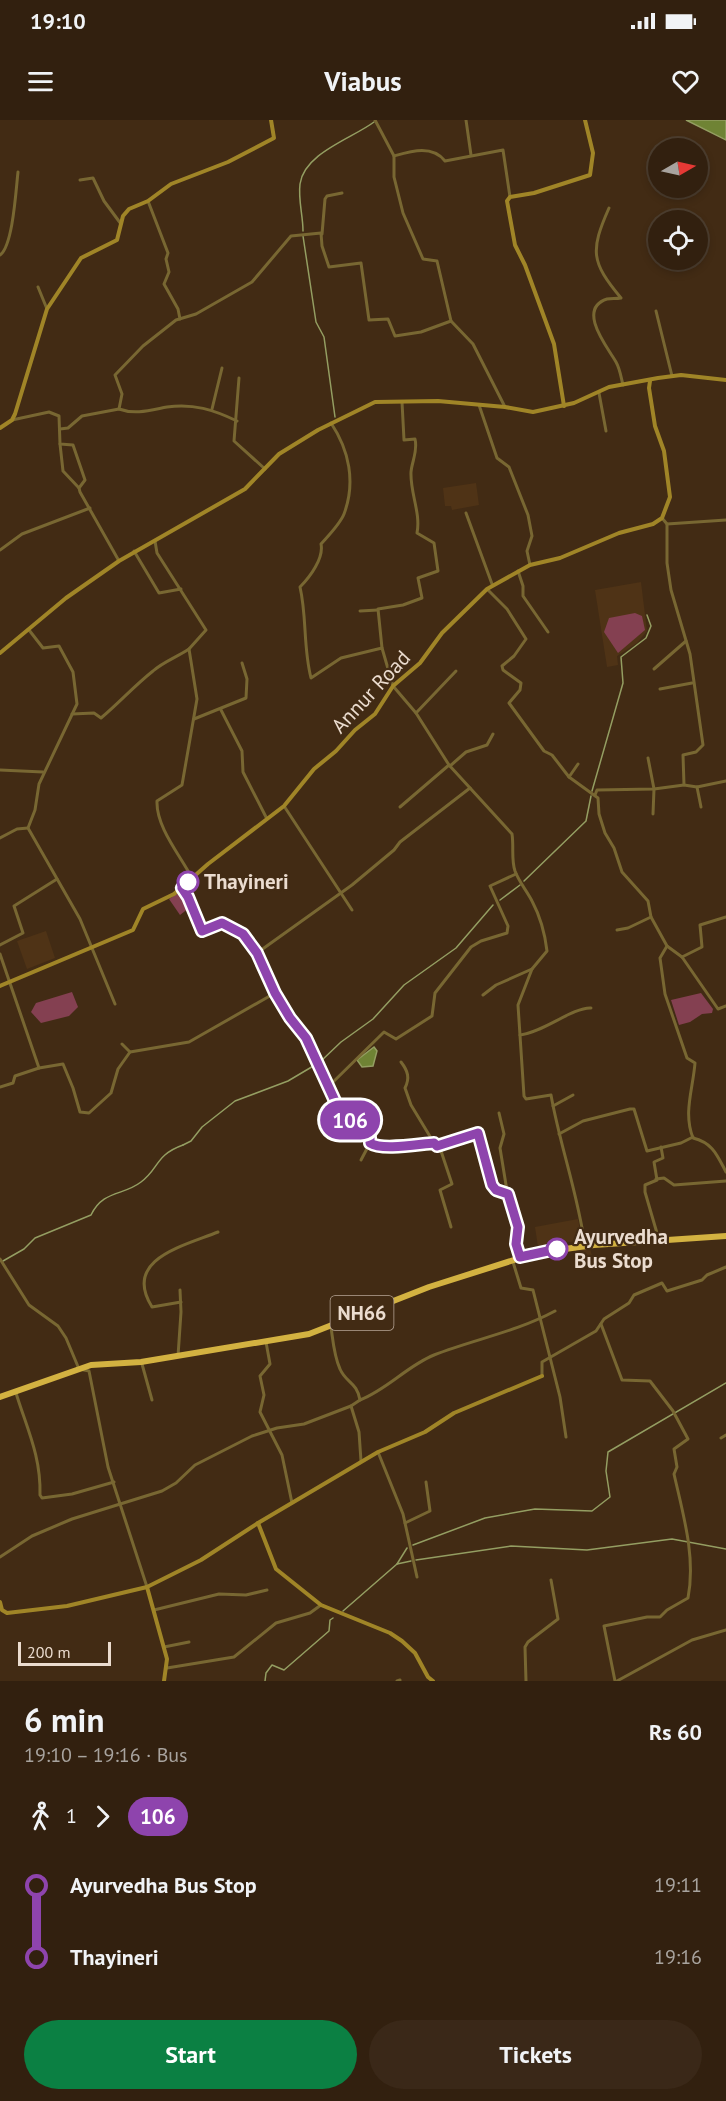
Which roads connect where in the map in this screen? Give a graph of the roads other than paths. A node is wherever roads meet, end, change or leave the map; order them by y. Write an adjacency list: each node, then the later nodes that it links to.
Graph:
1 (271, 120): 11 (main road)
2 (466, 120): 5 (street)
3 (585, 120): 10 (main road)
4 (376, 121): 6 (street)
5 (471, 155): 6 (street); 10 (street)
6 (394, 156): 20 (street)
7 (18, 172): 15 (street)
8 (80, 180): 13 (street)
9 (342, 194): 14 (street)
10 (510, 197): 31 (main road)
11 (148, 201): 13 (main road); 19 (street)
12 (609, 208): 26 (street)
13 (121, 224): 17 (main road)
14 (322, 234): 19 (street); 20 (street)
15 (0, 255)
16 (38, 287): 17 (street)
17 (48, 309): 34 (main road)
18 (656, 311): 22 (street)
19 (180, 319): 32 (street)
20 (451, 321): 30 (street)
21 (222, 368): 33 (street)
22 (672, 376): 24 (main road); 25 (main road)
23 (239, 378): 35 (street)
24 (726, 380)
25 (650, 381): 26 (main road); 45 (main road)
26 (623, 385): 27 (main road)
27 (599, 393): 31 (main road); 39 (street)
28 (402, 402): 29 (main road); 36 (main road); 57 (street)
29 (479, 405): 30 (main road); 52 (street)
30 (505, 406): 31 (main road)
31 (564, 406)
32 (119, 409): 33 (street); 38 (street)
33 (212, 409): 35 (street)
34 (12, 420): 37 (main road); 38 (street)
35 (237, 421): 41 (street)
36 (331, 423): 41 (main road); 62 (street)
37 (0, 428)
38 (60, 429): 40 (street)
39 (606, 431)
40 (60, 444): 42 (street); 42 (street)
41 (266, 469): 48 (main road)
42 (79, 488): 43 (street)
43 (90, 507): 49 (street); 51 (street)
44 (466, 513): 54 (street)
45 (662, 518): 47 (street); 52 (main road, Annur Road)
46 (726, 520): 47 (street)
47 (667, 524): 61 (street)
48 (155, 541): 50 (main road); 55 (street)
49 (0, 550)
50 (134, 551): 51 (main road); 55 (street)
51 (118, 561): 59 (main road)
52 (530, 565): 53 (main road, Annur Road)
53 (518, 571): 54 (main road, Annur Road); 60 (street)
54 (492, 584): 56 (main road, Annur Road)
55 (182, 589): 63 (street)
56 (487, 589): 69 (main road, Annur Road); 81 (street)
57 (378, 610): 58 (street); 62 (street)
58 (360, 611)
59 (29, 630): 64 (main road); 73 (street)
60 (548, 632)
61 (686, 641): 66 (street); 68 (street)
62 (382, 648): 69 (street)
63 (189, 649): 73 (street); 74 (street)
64 (0, 653)
65 (242, 663): 71 (street)
66 (654, 669)
67 (456, 671): 72 (street)
68 (692, 683): 70 (street); 83 (street)
69 (393, 686): 72 (street); 88 (main road, Annur Road)
70 (660, 689)
71 (221, 710): 74 (street); 92 (street)
72 (416, 713): 78 (street)
73 (72, 714): 80 (street)
74 (194, 719): 96 (street)
75 (493, 734): 78 (street)
76 (648, 758): 86 (street)
77 (578, 764): 81 (street)
78 (449, 765): 85 (street); 89 (street)
79 (0, 770): 80 (street)
80 (44, 772): 93 (street)
81 (569, 777): 87 (street)
82 (726, 781): 84 (street)
83 (684, 785): 84 (street); 86 (street)
84 (697, 787): 90 (street)
85 (470, 788): 95 (street); 99 (street)
86 (654, 789): 87 (street); 91 (street)
87 (593, 793): 101 (street)
88 (284, 806): 92 (main road, Annur Road); 99 (street)
89 (400, 807)
90 (701, 807)
91 (653, 814)
92 (267, 819): 96 (main road, Annur Road)
93 (28, 828): 94 (street); 97 (street)
94 (0, 838)
95 (516, 874): 110 (street); 123 (street)
96 (192, 878): 98 (main road, Annur Road)
97 (57, 879): 104 (street); 106 (street)
98 (182, 888): 106 (main road, Annur Road); 107 (street)
99 (342, 892): 100 (street); 107 (street)
100 (352, 910)
101 (651, 916): 103 (street); 105 (street)
102 (726, 917): 109 (street)
103 (617, 930)
104 (0, 945)
105 (668, 946): 109 (street); 129 (street)
106 (92, 948): 111 (main road, Annur Road); 115 (street)
107 (257, 953): 113 (street)
108 (0, 954): 111 (street)
109 (682, 957): 116 (street)
110 (532, 969): 114 (street); 118 (street)
111 (9, 982): 112 (main road, Annur Road); 122 (street)
112 (0, 986)
113 (275, 993): 120 (street); 123 (street)
114 (483, 995)
115 (115, 1004)
116 (726, 1006)
117 (591, 1008): 118 (street)
118 (520, 1035): 126 (street)
119 (122, 1044): 120 (street)
120 (130, 1052): 122 (street)
121 (402, 1062): 131 (street)
122 (39, 1068): 124 (street)
123 (329, 1086): 130 (street)
124 (0, 1087)
125 (573, 1095): 126 (street)
126 (553, 1106): 128 (street)
127 (499, 1113): 138 (street)
128 (559, 1134): 133 (street); 143 (street)
129 (693, 1137): 133 (street); 135 (street)
130 (370, 1143): 131 (street); 134 (street)
131 (434, 1143): 132 (street)
132 (439, 1145): 138 (street); 139 (street)
133 (661, 1147): 136 (street)
134 (361, 1160)
135 (726, 1172)
136 (656, 1179): 137 (street); 142 (street)
137 (726, 1182)
138 (507, 1193): 144 (street)
139 (451, 1227)
140 (218, 1232): 149 (street)
141 (726, 1236): 142 (highway, NH66)
142 (659, 1240): 143 (highway, NH66)
143 (585, 1246): 144 (highway, NH66)
144 (520, 1257): 146 (highway, NH66)
145 (0, 1259): 158 (street)
146 (512, 1260): 151 (street); 153 (highway, NH66)
147 (726, 1267): 152 (street)
148 (180, 1290): 149 (street)
149 (181, 1302): 155 (street)
150 (555, 1311): 151 (street)
151 (540, 1320): 156 (street); 163 (street)
152 (601, 1324): 156 (street); 192 (street)
153 (331, 1325): 154 (highway, NH66); 163 (street)
154 (266, 1342): 155 (highway, NH66); 165 (street)
155 (178, 1356): 157 (highway, NH66)
156 (550, 1357): 159 (street); 167 (street)
157 (141, 1362): 158 (highway, NH66); 162 (street)
158 (79, 1369): 160 (highway, NH66); 171 (street)
159 (542, 1376): 169 (main road)
160 (15, 1392): 161 (highway, NH66); 171 (street)
161 (0, 1397)
162 (152, 1400)
163 (360, 1400): 164 (street)
164 (351, 1407): 165 (street); 170 (street)
165 (269, 1430): 173 (street); 174 (street)
166 (726, 1435): 168 (street)
167 (566, 1437)
168 (721, 1437)
169 (378, 1452): 170 (main road); 176 (street)
170 (361, 1463): 174 (main road)
171 (114, 1482): 173 (street)
172 (426, 1482): 176 (street)
173 (120, 1503): 177 (street); 180 (street)
174 (292, 1503): 175 (main road)
175 (258, 1523): 180 (main road); 183 (main road)
176 (405, 1523): 178 (street)
177 (0, 1557)
178 (417, 1577)
179 (551, 1580): 191 (street)
180 (147, 1587): 182 (main road); 184 (main road)
181 (267, 1590): 184 (street)
182 (0, 1602)
183 (321, 1605): 188 (street); 190 (main road)
184 (154, 1610): 187 (main road)
185 (726, 1630): 192 (street)
186 (189, 1642): 187 (street)
187 (164, 1647): 188 (main road)
188 (167, 1668): 189 (main road)
189 (164, 1681)
190 (433, 1681)
191 (526, 1681)
192 (616, 1681)

